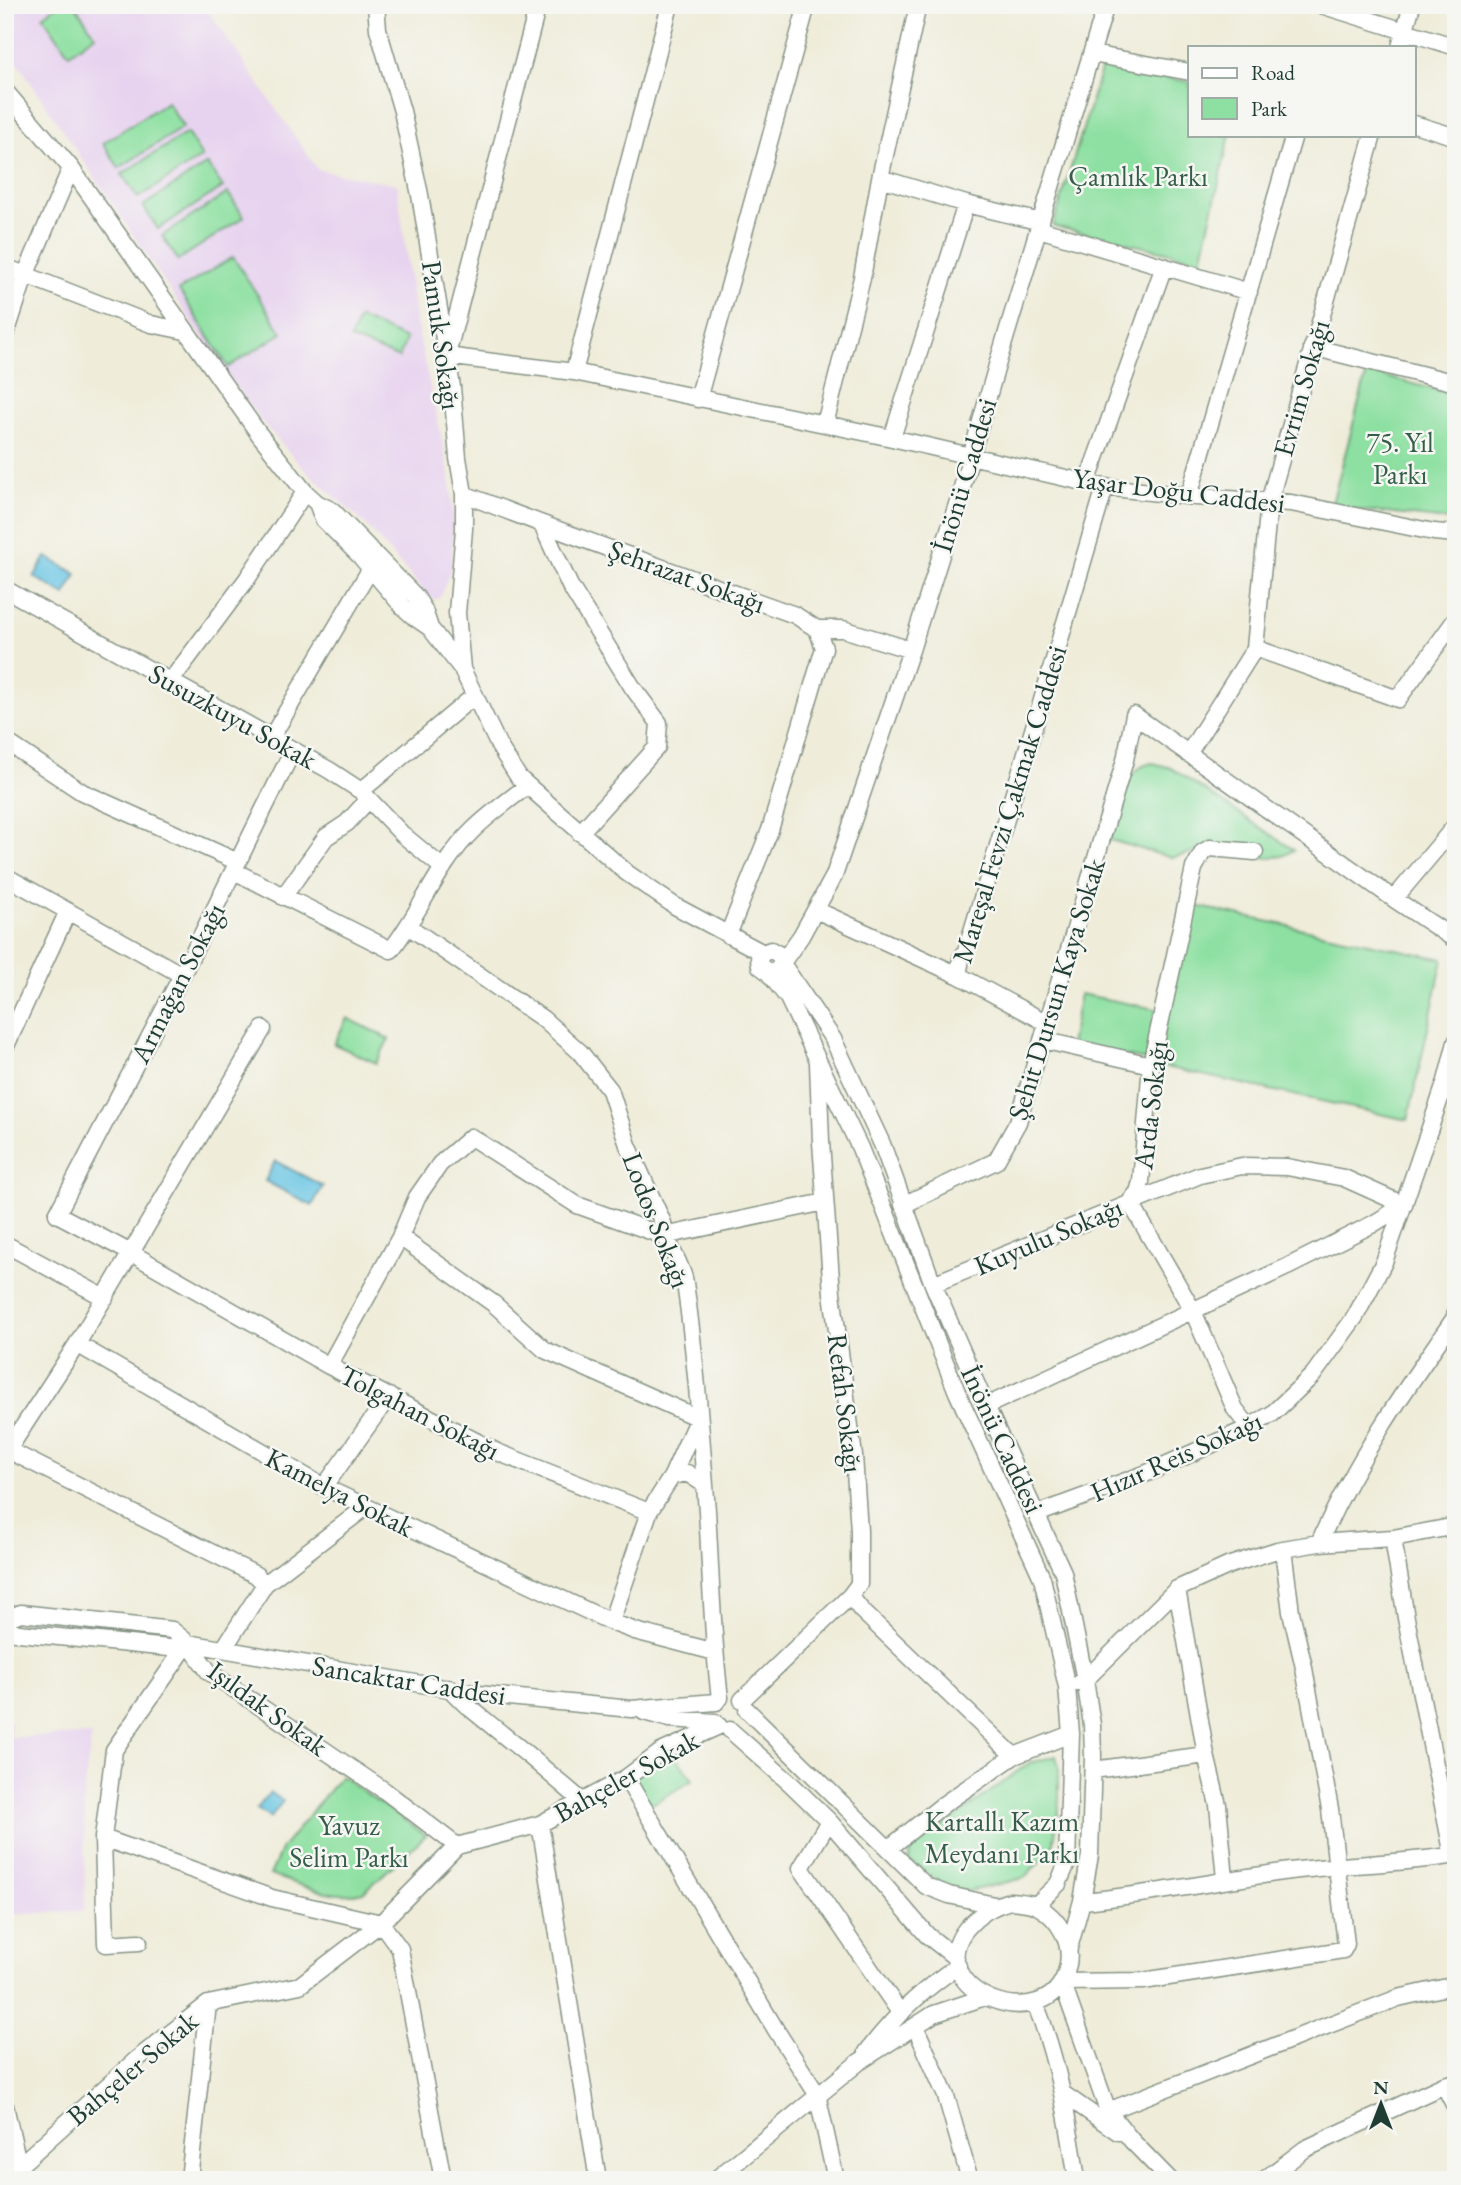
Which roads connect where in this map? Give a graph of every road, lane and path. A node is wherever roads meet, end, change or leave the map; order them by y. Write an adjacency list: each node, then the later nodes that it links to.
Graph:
1 (376, 5): 31 (street, Pamuk Sokağı)
2 (538, 5): 31 (street)
3 (670, 5): 32 (street)
4 (807, 5): 34 (street)
5 (918, 5): 21 (street)
6 (1077, 5): 9 (street)
7 (1321, 5): 10 (street)
8 (1412, 5): 10 (street)
9 (1106, 7): 13 (street, İnönü Caddesi)
10 (1405, 30): 11 (street); 12 (street)
11 (1400, 46)
12 (1456, 47)
13 (1092, 54): 14 (street); 23 (street, İnönü Caddesi)
14 (1188, 72)
15 (5, 91): 20 (street)
16 (1416, 125): 19 (street)
17 (1294, 136): 27 (street)
18 (1373, 136): 30 (street, Evrim Sokağı)
19 (1456, 137)
20 (71, 168): 26 (street); 28 (street)
21 (880, 178): 22 (street); 35 (street)
22 (966, 204): 23 (street); 36 (street)
23 (1040, 225): 24 (street); 37 (street, İnönü Caddesi)
24 (1164, 266): 27 (street); 38 (street)
25 (5, 267): 26 (street)
26 (25, 276): 28 (street); 29 (street)
27 (1249, 292): 41 (street)
28 (184, 331): 42 (street)
29 (5, 337)
30 (1311, 347): 33 (street); 43 (street, Evrim Sokağı)
31 (446, 356): 32 (street, Yaşar Doğu Caddesi); 40 (street, Pamuk Sokağı)
32 (574, 372): 34 (street, Yaşar Doğu Caddesi)
33 (1456, 383)
34 (698, 399): 35 (street, Yaşar Doğu Caddesi)
35 (825, 424): 36 (street, Yaşar Doğu Caddesi)
36 (892, 438): 37 (street, Yaşar Doğu Caddesi)
37 (971, 455): 38 (street, Yaşar Doğu Caddesi); 52 (street, İnönü Caddesi)
38 (1087, 483): 39 (street, Yaşar Doğu Caddesi)
39 (1104, 486): 41 (street, Yaşar Doğu Caddesi); 79 (street, Mareşal Fevzi Çakmak Caddesi)
40 (464, 494): 44 (street, Şehrazat Sokağı); 53 (street, Pamuk Sokağı)
41 (1189, 496): 43 (street, Yaşar Doğu Caddesi)
42 (311, 497): 46 (street); 49 (street); 54 (street)
43 (1269, 502): 45 (street, Yaşar Doğu Caddesi); 51 (street, Evrim Sokağı)
44 (542, 524): 50 (street, Şehrazat Sokağı); 63 (street)
45 (1456, 534)
46 (370, 568): 49 (street); 56 (street)
47 (5, 589): 54 (street, Susuzkuyu Sokak)
48 (1456, 619): 51 (street)
49 (430, 628): 53 (street)
50 (817, 629): 52 (street, Şehrazat Sokağı); 73 (street)
51 (1255, 648): 59 (street)
52 (911, 650): 70 (street, İnönü Caddesi)
53 (462, 669): 55 (street)
54 (170, 682): 56 (street, Susuzkuyu Sokak)
55 (475, 695): 60 (street); 61 (street)
56 (271, 738): 58 (street, Susuzkuyu Sokak)
57 (5, 741): 65 (street)
58 (293, 750): 61 (street, Susuzkuyu Sokak); 65 (street, Armağan Sokağı)
59 (1188, 754): 69 (street); 80 (street, Şehit Dursun Kaya Sokak)
60 (527, 786): 63 (street); 66 (street)
61 (364, 796): 66 (street, Susuzkuyu Sokak); 68 (street)
62 (1456, 825): 69 (street)
63 (580, 833): 73 (street)
64 (1255, 852): 86 (street, Arda Sokağı)
65 (236, 867): 68 (street); 78 (street, Armağan Sokağı)
66 (443, 868): 72 (street)
67 (5, 876): 71 (street)
68 (283, 897): 72 (street)
69 (1394, 899): 75 (street)
70 (816, 910): 74 (street, İnönü Caddesi); 79 (street, Mareşal Fevzi Çakmak Caddesi)
71 (68, 911): 78 (street); 84 (street)
72 (408, 926): 93 (street, Lodos Sokağı)
73 (729, 935): 76 (street)
74 (801, 936): 76 (street); 77 (street, İnönü Caddesi)
75 (1456, 940)
76 (765, 951): 77 (street, İnönü Caddesi)
77 (775, 967): 85 (street, İnönü Caddesi); 90 (street, İnönü Caddesi)
78 (182, 975): 92 (street, Armağan Sokağı)
79 (958, 975): 80 (street)
80 (1047, 1023): 82 (street, Şehit Dursun Kaya Sokak)
81 (263, 1029): 96 (street)
82 (1042, 1040): 86 (street); 90 (street, Şehit Dursun Kaya Sokak)
83 (1456, 1042): 87 (street, Hızır Reis Sokağı)
84 (5, 1048)
85 (817, 1058): 88 (street, Refah Sokağı); 128 (street, İnönü Caddesi)
86 (1152, 1065): 89 (street, Arda Sokağı)
87 (1451, 1082): 91 (street, Hızır Reis Sokağı)
88 (825, 1202): 93 (street); 120 (street, Refah Sokağı)
89 (1130, 1202): 91 (street, Kuyulu Sokağı); 97 (street, Kuyulu Sokağı); 99 (street, Arda Sokağı)
90 (903, 1205): 97 (street, İnönü Caddesi)
91 (1404, 1205): 99 (street); 106 (street, Hızır Reis Sokağı)
92 (57, 1214): 96 (street, Tolgahan Sokağı)
93 (664, 1236): 94 (street); 105 (street, Lodos Sokağı)
94 (400, 1237): 102 (street); 105 (street)
95 (5, 1244): 98 (street)
96 (131, 1253): 98 (street); 102 (street, Tolgahan Sokağı)
97 (933, 1284): 104 (street, İnönü Caddesi)
98 (104, 1298): 101 (street)
99 (1193, 1311): 104 (street); 106 (street, Arda Sokağı)
100 (1455, 1318): 116 (street)
101 (77, 1344): 107 (street); 110 (street, Kamelya Sokak)
102 (329, 1366): 103 (street, Tolgahan Sokağı)
103 (389, 1396): 110 (street); 112 (street, Tolgahan Sokağı)
104 (986, 1406): 113 (street, İnönü Caddesi)
105 (698, 1418): 108 (street); 109 (street, Lodos Sokağı)
106 (1248, 1427): 113 (street, Hızır Reis Sokağı)
107 (7, 1455): 118 (street)
108 (672, 1475): 109 (street); 112 (street)
109 (704, 1484): 126 (street, Lodos Sokağı)
110 (324, 1487): 111 (street, Kamelya Sokak)
111 (366, 1507): 118 (street); 122 (street, Kamelya Sokak)
112 (649, 1512): 122 (street)
113 (1037, 1514): 127 (street, İnönü Caddesi)
114 (1456, 1526): 115 (street)
115 (1393, 1538): 116 (street); 145 (street)
116 (1319, 1543): 117 (street)
117 (1283, 1549): 119 (street); 146 (street)
118 (265, 1584): 125 (street)
119 (1177, 1588): 127 (street); 135 (street)
120 (850, 1596): 131 (street); 136 (street)
121 (5, 1619): 124 (street)
122 (611, 1622): 126 (street, Kamelya Sokak)
123 (5, 1629): 124 (street)
124 (188, 1643): 125 (street, Sancaktar Caddesi); 142 (street, Işıldak Sokak); 143 (street, Işıldak Sokak)
125 (224, 1648): 129 (street, Sancaktar Caddesi)
126 (715, 1652): 130 (street, Lodos Sokağı)
127 (1085, 1680): 128 (street); 137 (street, İnönü Caddesi)
128 (1067, 1687): 134 (street, İnönü Caddesi)
129 (449, 1688): 132 (street, Sancaktar Caddesi); 139 (street)
130 (718, 1700): 131 (street); 132 (street); 133 (street)
131 (744, 1705): 133 (street); 144 (street)
132 (631, 1709): 133 (street)
133 (721, 1726): 138 (street, Bahçeler Sokak); 140 (street)
134 (1071, 1734): 136 (street); 150 (street, İnönü Caddesi)
135 (1206, 1755): 137 (street); 147 (street)
136 (1014, 1756): 144 (street)
137 (1093, 1770): 148 (street, İnönü Caddesi)
138 (625, 1778): 139 (street, Bahçeler Sokak); 164 (street)
139 (582, 1801): 141 (street, Bahçeler Sokak)
140 (829, 1821): 154 (street); 160 (street)
141 (540, 1824): 143 (street, Bahçeler Sokak); 174 (street)
142 (103, 1838): 151 (street); 152 (street)
143 (457, 1846): 151 (street, Bahçeler Sokak)
144 (888, 1849): 149 (street)
145 (1454, 1856): 146 (street)
146 (1336, 1866): 147 (street); 155 (street)
147 (1225, 1880): 148 (street)
148 (1082, 1901): 153 (street, İnönü Caddesi)
149 (994, 1905): 150 (street); 154 (street)
150 (1036, 1905): 153 (street)
151 (381, 1923): 159 (street, Bahçeler Sokak); 173 (street)
152 (139, 1942)
153 (1069, 1948): 155 (street, İnönü Caddesi)
154 (957, 1962): 157 (street); 160 (street)
155 (1062, 1982): 158 (street); 168 (street)
156 (1456, 1985): 168 (street)
157 (985, 1997): 158 (street); 161 (street)
158 (1035, 2003): 165 (street)
159 (208, 2004): 170 (street, Bahçeler Sokak); 172 (street)
160 (901, 2014): 162 (street)
161 (915, 2026): 162 (street); 177 (street)
162 (859, 2062): 164 (street)
163 (1450, 2084): 167 (street); 180 (street)
164 (817, 2094): 175 (street); 176 (street)
165 (1062, 2094): 169 (street); 178 (street)
166 (5, 2106): 170 (street)
167 (1456, 2108)
168 (1108, 2111): 169 (street)
169 (1132, 2141): 179 (street)
170 (21, 2172): 171 (street, Bahçeler Sokak)
171 (7, 2180)
172 (189, 2180)
173 (443, 2180)
174 (598, 2180)
175 (715, 2180)
176 (836, 2180)
177 (970, 2180)
178 (1077, 2180)
179 (1170, 2180)
180 (1264, 2180)

